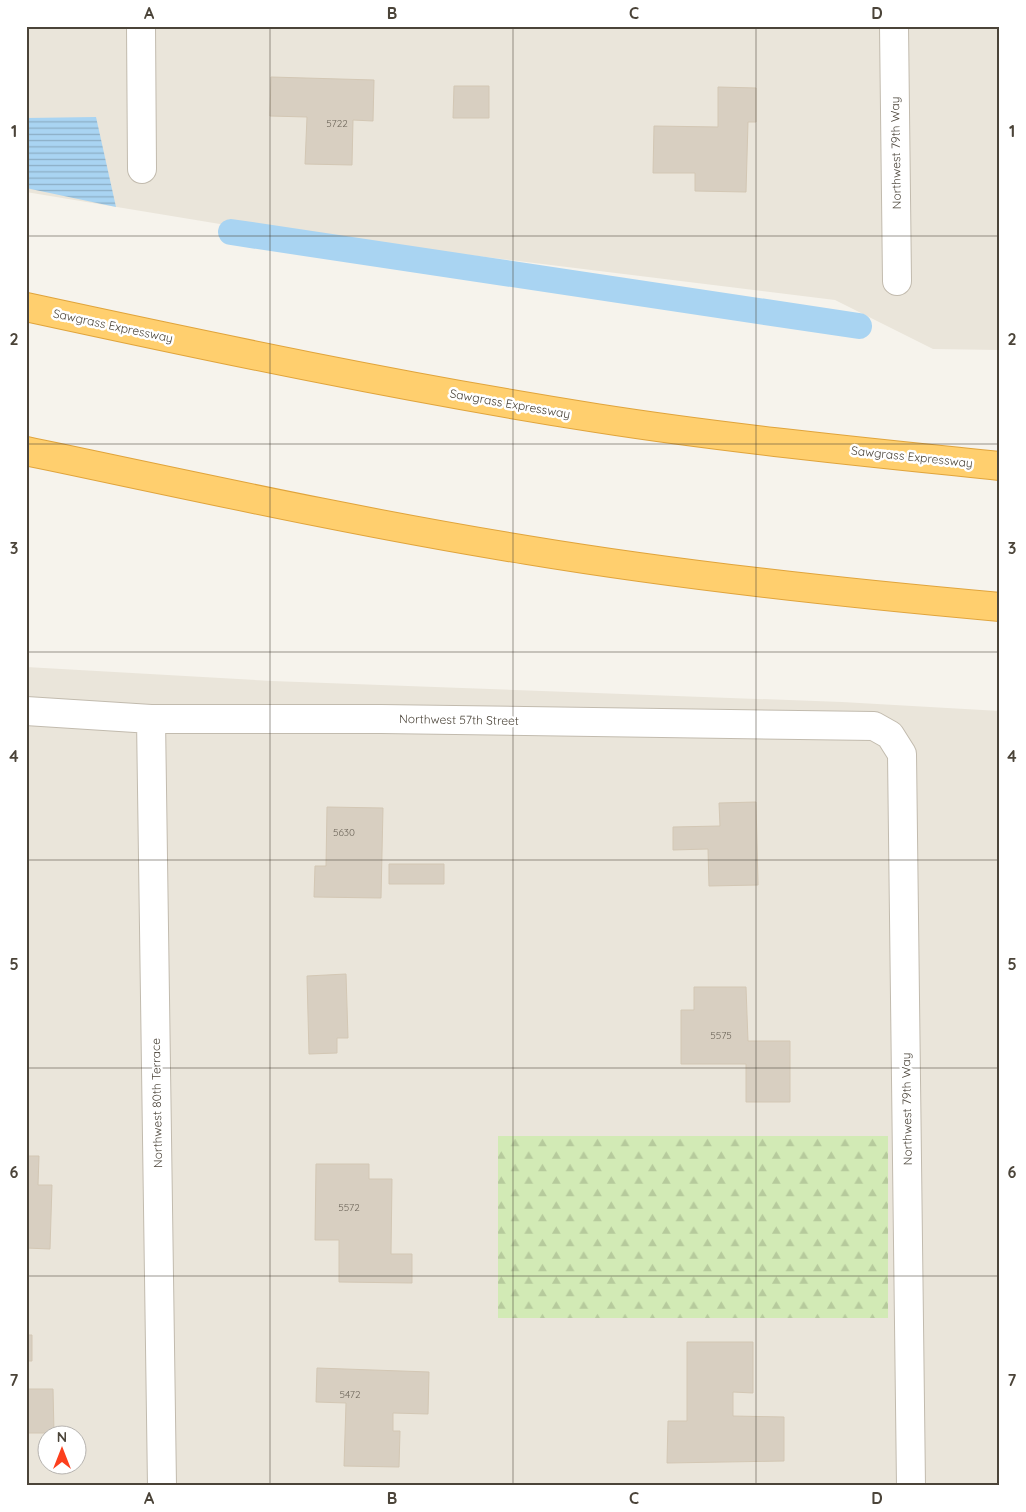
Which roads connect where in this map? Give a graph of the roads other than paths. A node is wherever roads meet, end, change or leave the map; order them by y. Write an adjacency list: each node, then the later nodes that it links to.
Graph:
1 (140, 26): 3 (street)
2 (894, 26): 4 (street, Northwest 79th Way)
3 (142, 170)
4 (897, 281)
5 (26, 307): 7 (highway, Sawgrass Expressway)
6 (26, 451): 8 (highway)
7 (1000, 466)
8 (1000, 607)
9 (26, 711): 10 (street, Northwest 57th Street)
10 (151, 719): 11 (street, Northwest 57th Street); 12 (street, Northwest 80th Terrace)
11 (890, 735): 13 (street, Northwest 79th Way)
12 (162, 1486)
13 (912, 1486)

